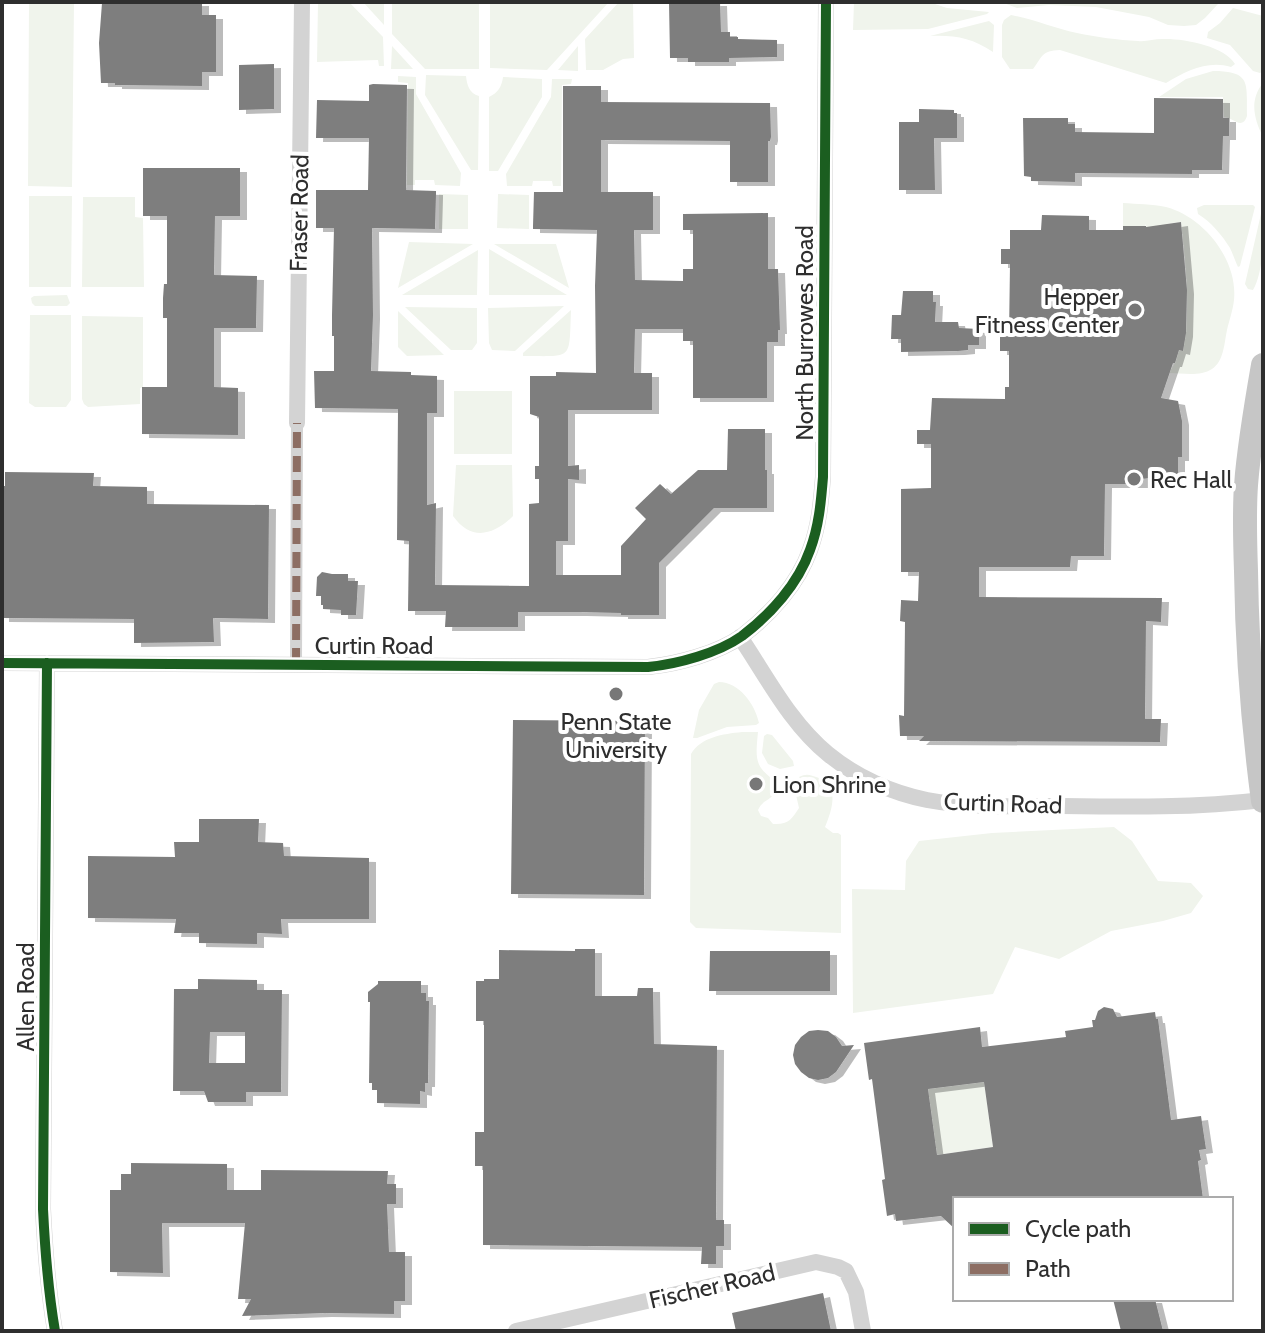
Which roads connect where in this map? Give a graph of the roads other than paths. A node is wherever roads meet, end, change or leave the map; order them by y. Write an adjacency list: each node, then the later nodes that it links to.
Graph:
1 (302, 2): 4 (street, Fraser Road)
2 (826, 2): 5 (street, North Burrowes Road)
3 (1263, 365): 9 (main road)
4 (297, 423): 8 (street)
5 (740, 637): 8 (street, Curtin Road); 9 (street, Curtin Road)
6 (2, 663): 7 (street, Curtin Road)
7 (47, 663): 8 (street, Curtin Road); 10 (street, Allen Road)
8 (296, 664)
9 (1263, 800)
10 (55, 1331)
11 (516, 1331): 12 (street, Fischer Road)
12 (863, 1331)

